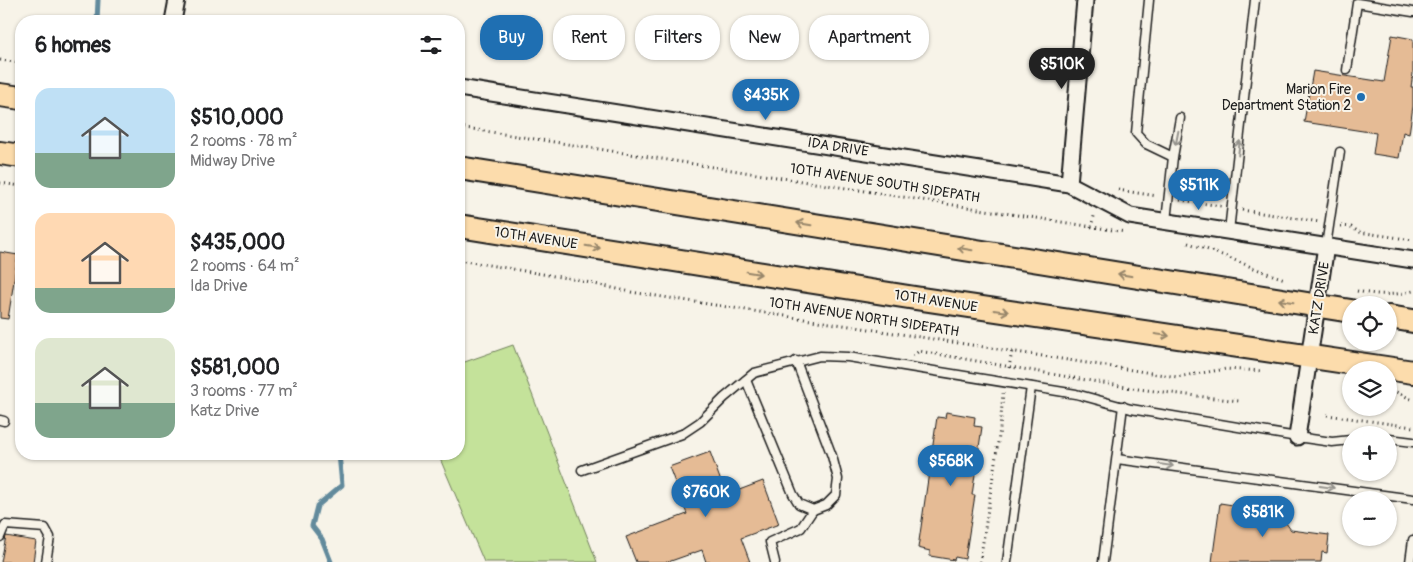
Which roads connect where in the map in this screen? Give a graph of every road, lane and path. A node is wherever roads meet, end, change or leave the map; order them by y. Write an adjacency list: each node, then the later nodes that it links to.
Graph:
1 (177, 0): 6 (street)
2 (1085, 0): 21 (street)
3 (1149, 0): 18 (lane)
4 (1255, 0): 25 (lane, one-way to 4)
5 (1413, 12): 9 (lane)
6 (174, 15)
7 (0, 60): 8 (path)
8 (15, 62)
9 (1347, 70)
10 (465, 89): 21 (street, IDA DRIVE)
11 (0, 95): 12 (main road)
12 (15, 97)
13 (1180, 118): 18 (lane, one-way to 18)
14 (465, 128): 26 (path, 10TH AVENUE SOUTH SIDEPATH)
15 (1340, 152): 28 (lane)
16 (0, 153): 17 (main road)
17 (15, 155)
18 (1173, 158): 23 (lane)
19 (465, 169): 35 (main road, one-way to 19)
20 (0, 183): 22 (path)
21 (1069, 184): 23 (street, IDA DRIVE)
22 (15, 185)
23 (1166, 221): 25 (street, IDA DRIVE)
24 (465, 227): 39 (main road, 10TH AVENUE, one-way to 39)
25 (1229, 231): 28 (street, IDA DRIVE)
26 (1128, 233)
27 (1185, 242): 31 (path)
28 (1326, 246): 29 (street, KATZ DRIVE); 35 (street, KATZ DRIVE)
29 (1413, 260)
30 (465, 261): 38 (path, 10TH AVENUE NORTH SIDEPATH)
31 (1286, 279)
32 (1413, 291): 33 (path)
33 (1366, 296)
34 (1342, 302): 35 (main road)
35 (1317, 306): 39 (street, KATZ DRIVE)
36 (1397, 318): 37 (main road)
37 (1413, 321)
38 (1012, 351): 41 (path); 43 (path, 10TH AVENUE NORTH SIDEPATH)
39 (1310, 357): 44 (main road, 10TH AVENUE); 54 (street, KATZ DRIVE)
40 (796, 361): 42 (lane); 45 (lane); 61 (lane)
41 (1010, 367): 42 (path); 46 (path); 50 (path)
42 (911, 368): 46 (lane)
43 (1268, 372)
44 (1413, 372)
45 (746, 380): 59 (lane); 61 (lane)
46 (1006, 383): 47 (lane); 66 (path)
47 (1031, 387): 51 (lane); 67 (lane)
48 (1397, 393): 49 (path)
49 (1413, 400)
50 (1239, 401)
51 (1123, 406): 54 (lane); 58 (lane)
52 (1327, 415): 53 (path)
53 (1413, 427)
54 (1297, 436): 56 (lane)
55 (1397, 440): 57 (lane)
56 (1342, 441)
57 (1413, 442)
58 (1117, 459): 60 (lane, one-way to 60); 68 (lane)
59 (582, 470)
60 (1413, 498)
61 (813, 510): 65 (lane)
62 (0, 537): 64 (lane)
63 (1413, 540): 69 (lane)
64 (46, 562)
65 (775, 562)
66 (980, 562)
67 (1007, 562)
68 (1104, 562)
69 (1410, 562)

